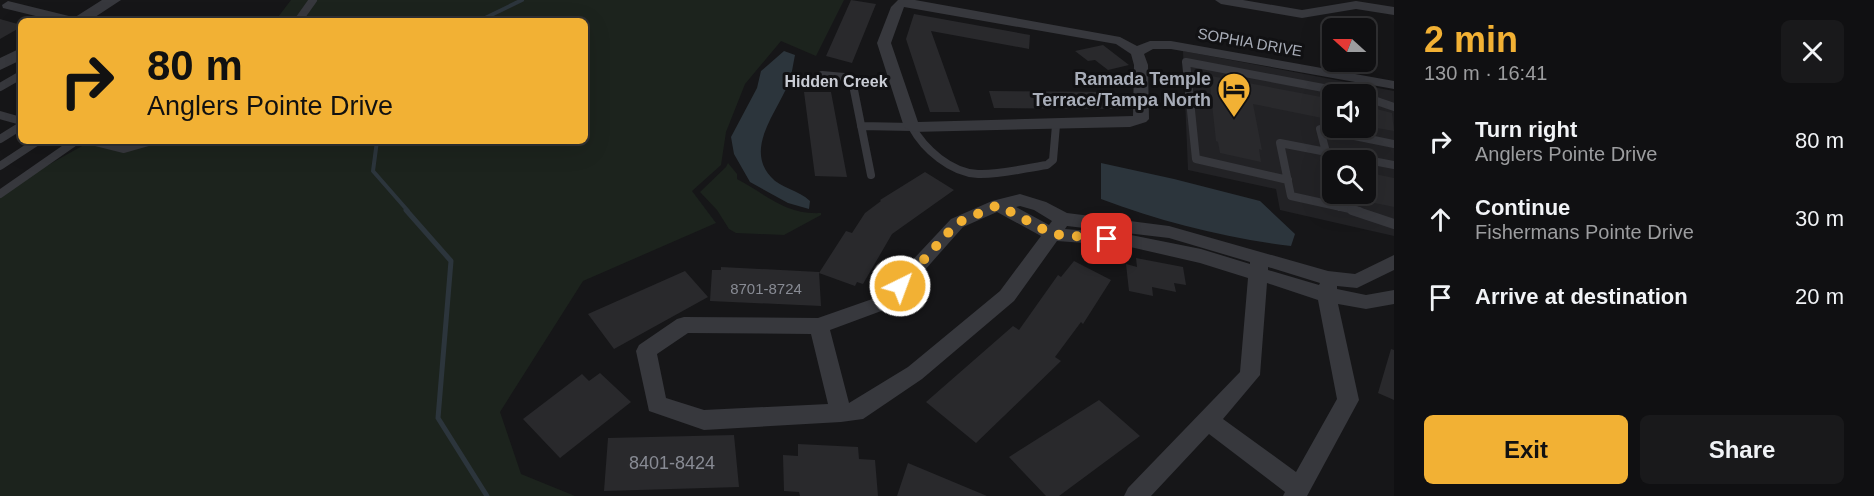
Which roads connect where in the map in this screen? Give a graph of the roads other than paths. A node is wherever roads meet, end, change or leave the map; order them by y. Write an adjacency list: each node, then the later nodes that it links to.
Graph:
1 (113, 0): 7 (street)
2 (313, 0): 8 (lane)
3 (1221, 0): 5 (street)
4 (9, 5): 6 (street)
5 (1394, 11)
6 (60, 18)
7 (82, 18)
8 (300, 18)
9 (1137, 52): 14 (street, SOPHIA DRIVE); 21 (street); 23 (street)
10 (18, 55): 11 (street)
11 (0, 66)
12 (822, 75): 22 (lane)
13 (18, 77): 15 (lane)
14 (1394, 85)
15 (0, 87)
16 (1322, 88): 37 (lane)
17 (1376, 101): 18 (lane)
18 (1394, 107)
19 (0, 115): 20 (lane)
20 (18, 120)
21 (1056, 125): 23 (street); 23 (lane)
22 (861, 126): 23 (lane); 36 (lane)
23 (912, 127)
24 (18, 128): 25 (lane)
25 (0, 140)
26 (33, 144): 35 (lane)
27 (72, 144): 38 (lane)
28 (104, 144): 29 (lane)
29 (142, 144)
30 (1394, 144): 31 (lane)
31 (1325, 150)
32 (1322, 151): 37 (lane)
33 (1376, 162): 34 (lane)
34 (1394, 165)
35 (0, 166)
36 (871, 175)
37 (1288, 180): 40 (lane)
38 (0, 194)
39 (1339, 204): 40 (lane)
40 (1340, 207): 41 (lane)
41 (1394, 224)
42 (1057, 227): 44 (street); 47 (street); 48 (street)
43 (1394, 262): 45 (street)
44 (1259, 265): 45 (street); 49 (street)
45 (1328, 287): 46 (street); 50 (street)
46 (1394, 297)
47 (819, 326): 48 (street); 48 (street)
48 (841, 413)
49 (1207, 420): 50 (street); 51 (street)
50 (1297, 492)
51 (1136, 496)

